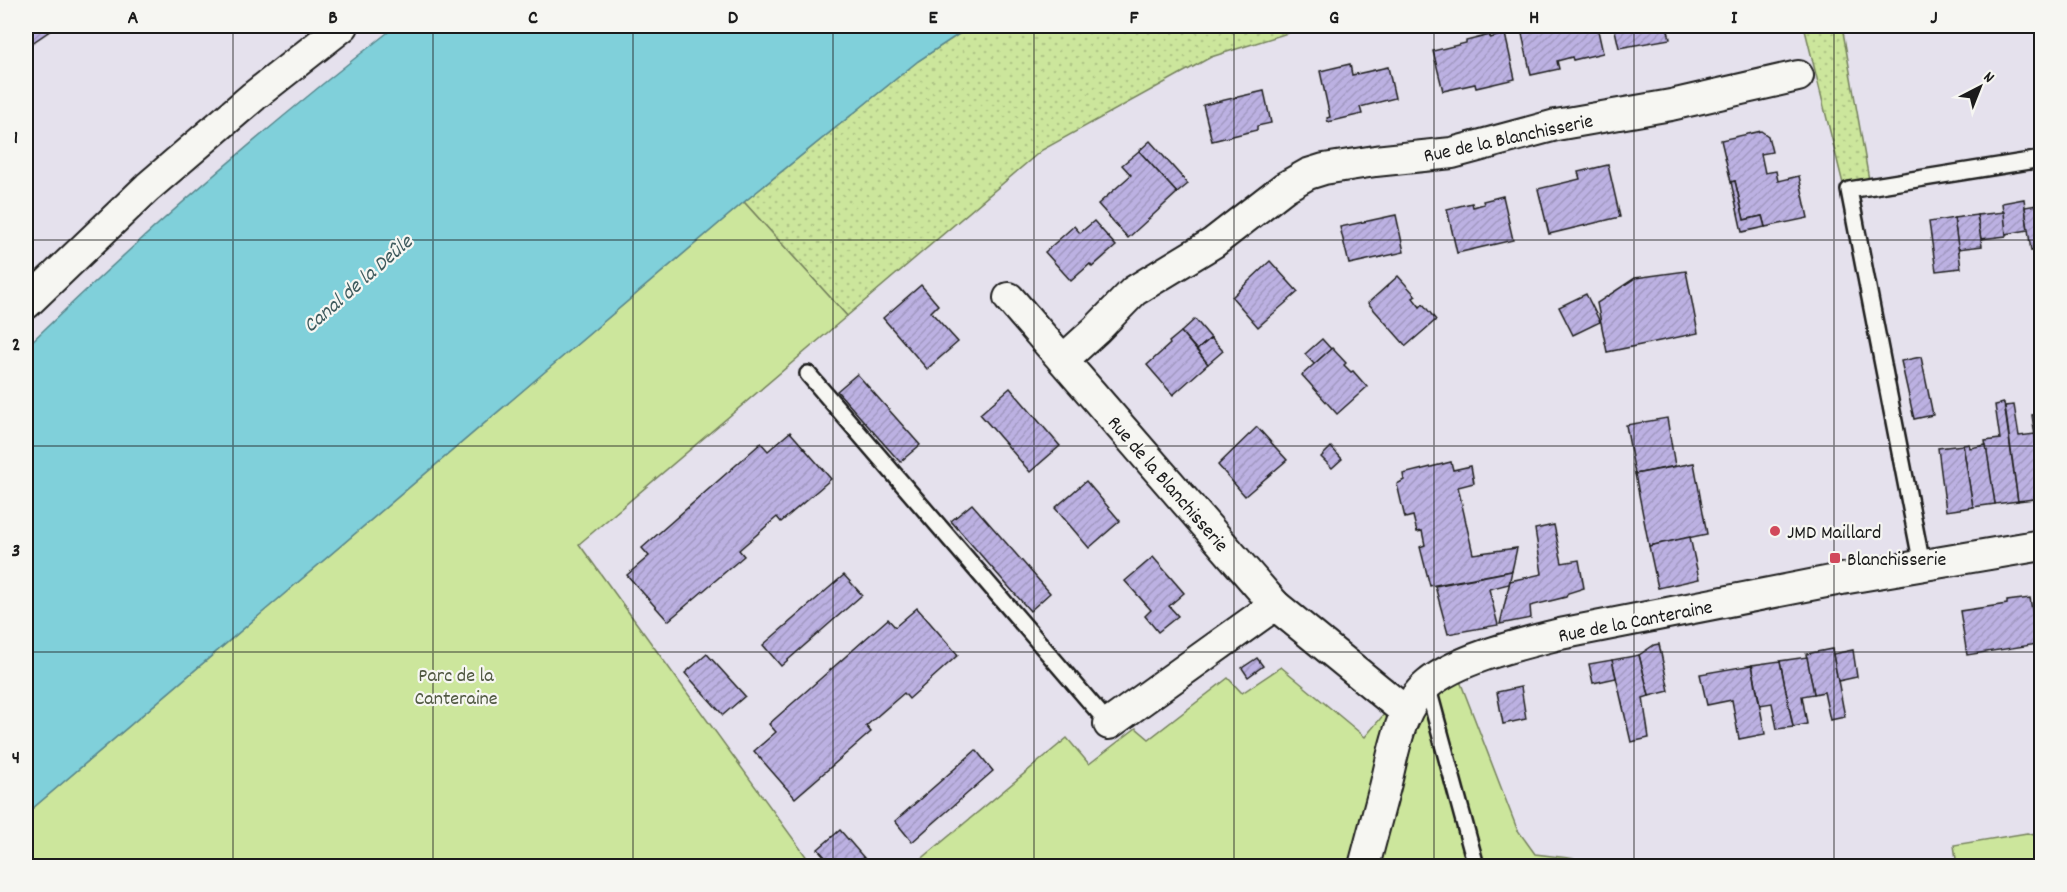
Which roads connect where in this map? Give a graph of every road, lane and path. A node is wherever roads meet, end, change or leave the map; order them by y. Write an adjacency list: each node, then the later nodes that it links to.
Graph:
1 (343, 26): 5 (street)
2 (1798, 76): 6 (street, Rue de la Blanchisserie)
3 (2042, 159): 9 (lane)
4 (1010, 297): 6 (street, Rue de la Blanchisserie)
5 (26, 304)
6 (1063, 360): 10 (street, Rue de la Blanchisserie)
7 (807, 374): 13 (lane)
8 (2042, 545): 9 (street, Rue de la Canteraine)
9 (1922, 565): 11 (street, Rue de la Canteraine)
10 (1275, 605): 12 (street, Rue de la Blanchisserie); 13 (street)
11 (1427, 685): 12 (street, Rue de la Canteraine); 15 (lane)
12 (1407, 712): 14 (street, Rue de la Canteraine)
13 (1109, 724)
14 (1364, 867)
15 (1476, 867)

